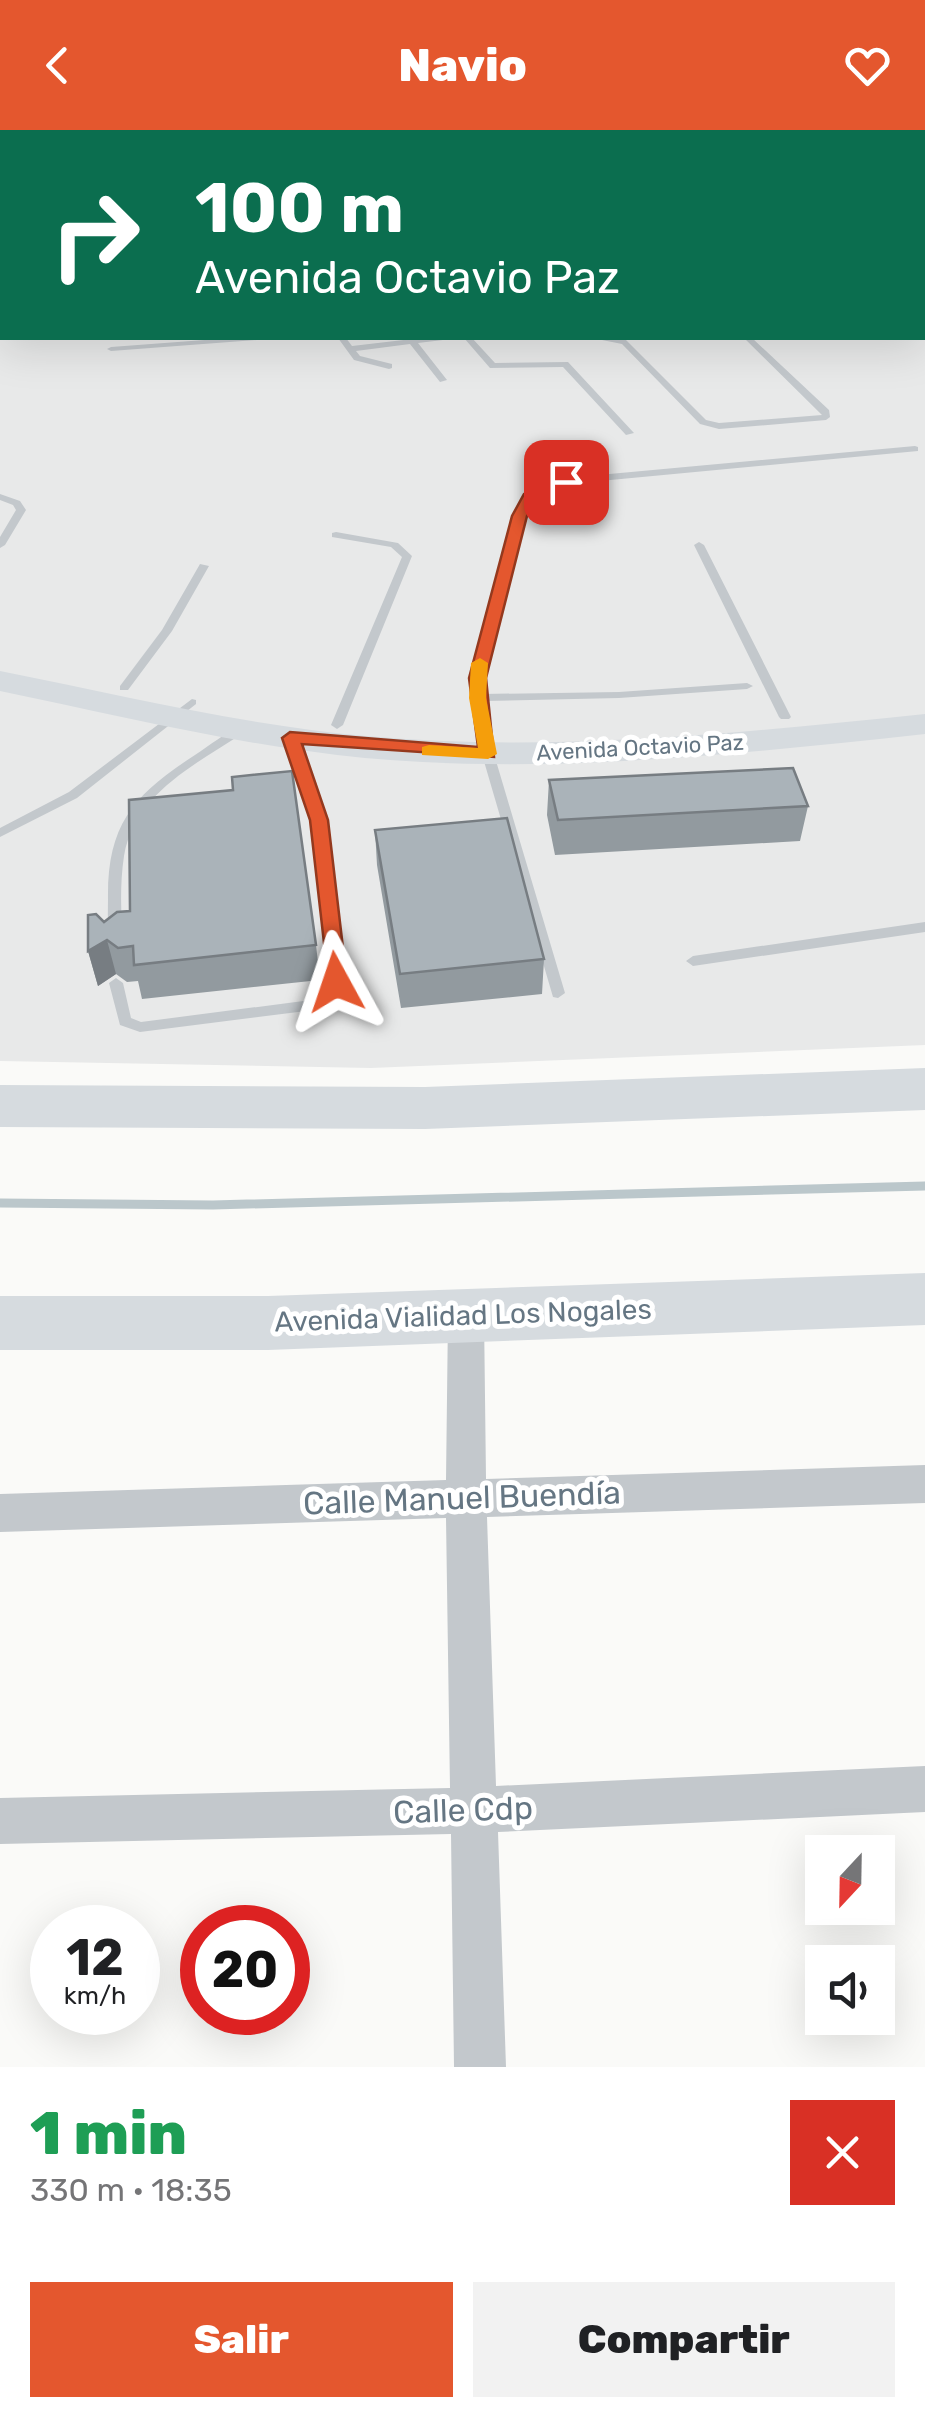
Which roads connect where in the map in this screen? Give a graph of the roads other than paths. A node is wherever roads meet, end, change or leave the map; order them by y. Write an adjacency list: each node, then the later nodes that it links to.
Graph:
1 (233, 340): 10 (lane)
2 (343, 340): 9 (lane)
3 (422, 340): 8 (lane)
4 (470, 340): 13 (lane)
5 (622, 340): 6 (lane)
6 (750, 340)
7 (376, 341): 8 (lane); 9 (lane)
8 (412, 341): 12 (lane)
9 (349, 349): 11 (lane)
10 (111, 350)
11 (389, 366)
12 (443, 380)
13 (629, 433)
14 (915, 449): 24 (lane)
15 (0, 497): 17 (lane)
16 (336, 535): 28 (lane)
17 (0, 544)
18 (699, 544): 26 (lane)
19 (204, 566): 23 (lane)
20 (0, 664): 23 (street, Avenida Octavio Paz)
21 (0, 681): 25 (street, Avenida Octavio Paz)
22 (747, 686): 24 (lane)
23 (124, 688): 25 (street, Avenida Octavio Paz)
24 (477, 698): 31 (lane)
25 (184, 709): 28 (street, Avenida Octavio Paz); 29 (street, Avenida Octavio Paz); 32 (lane)
26 (786, 717): 27 (street, Avenida Octavio Paz); 31 (street, Avenida Octavio Paz)
27 (925, 719): 31 (street, Avenida Octavio Paz)
28 (337, 725): 31 (street, Avenida Octavio Paz)
29 (241, 730): 30 (street, Avenida Octavio Paz); 34 (lane)
30 (290, 738): 31 (street, Avenida Octavio Paz); 36 (lane)
31 (485, 744): 37 (lane)
32 (0, 833)
33 (925, 927): 35 (lane)
34 (115, 948)
35 (693, 962)
36 (116, 984)
37 (558, 993)
38 (925, 1090): 39 (highway)
39 (0, 1106)
40 (925, 1299): 41 (highway, Avenida Vialidad Los Nogales)
41 (466, 1315): 42 (highway, Avenida Vialidad Los Nogales); 44 (street)
42 (0, 1323)
43 (925, 1484): 44 (street, Calle Manuel Buendía)
44 (466, 1498): 45 (street, Calle Manuel Buendía); 47 (street)
45 (0, 1513)
46 (925, 1789): 47 (street, Calle Cdp)
47 (477, 1810): 48 (street, Calle Cdp); 49 (street)
48 (0, 1822)
49 (480, 2067)

